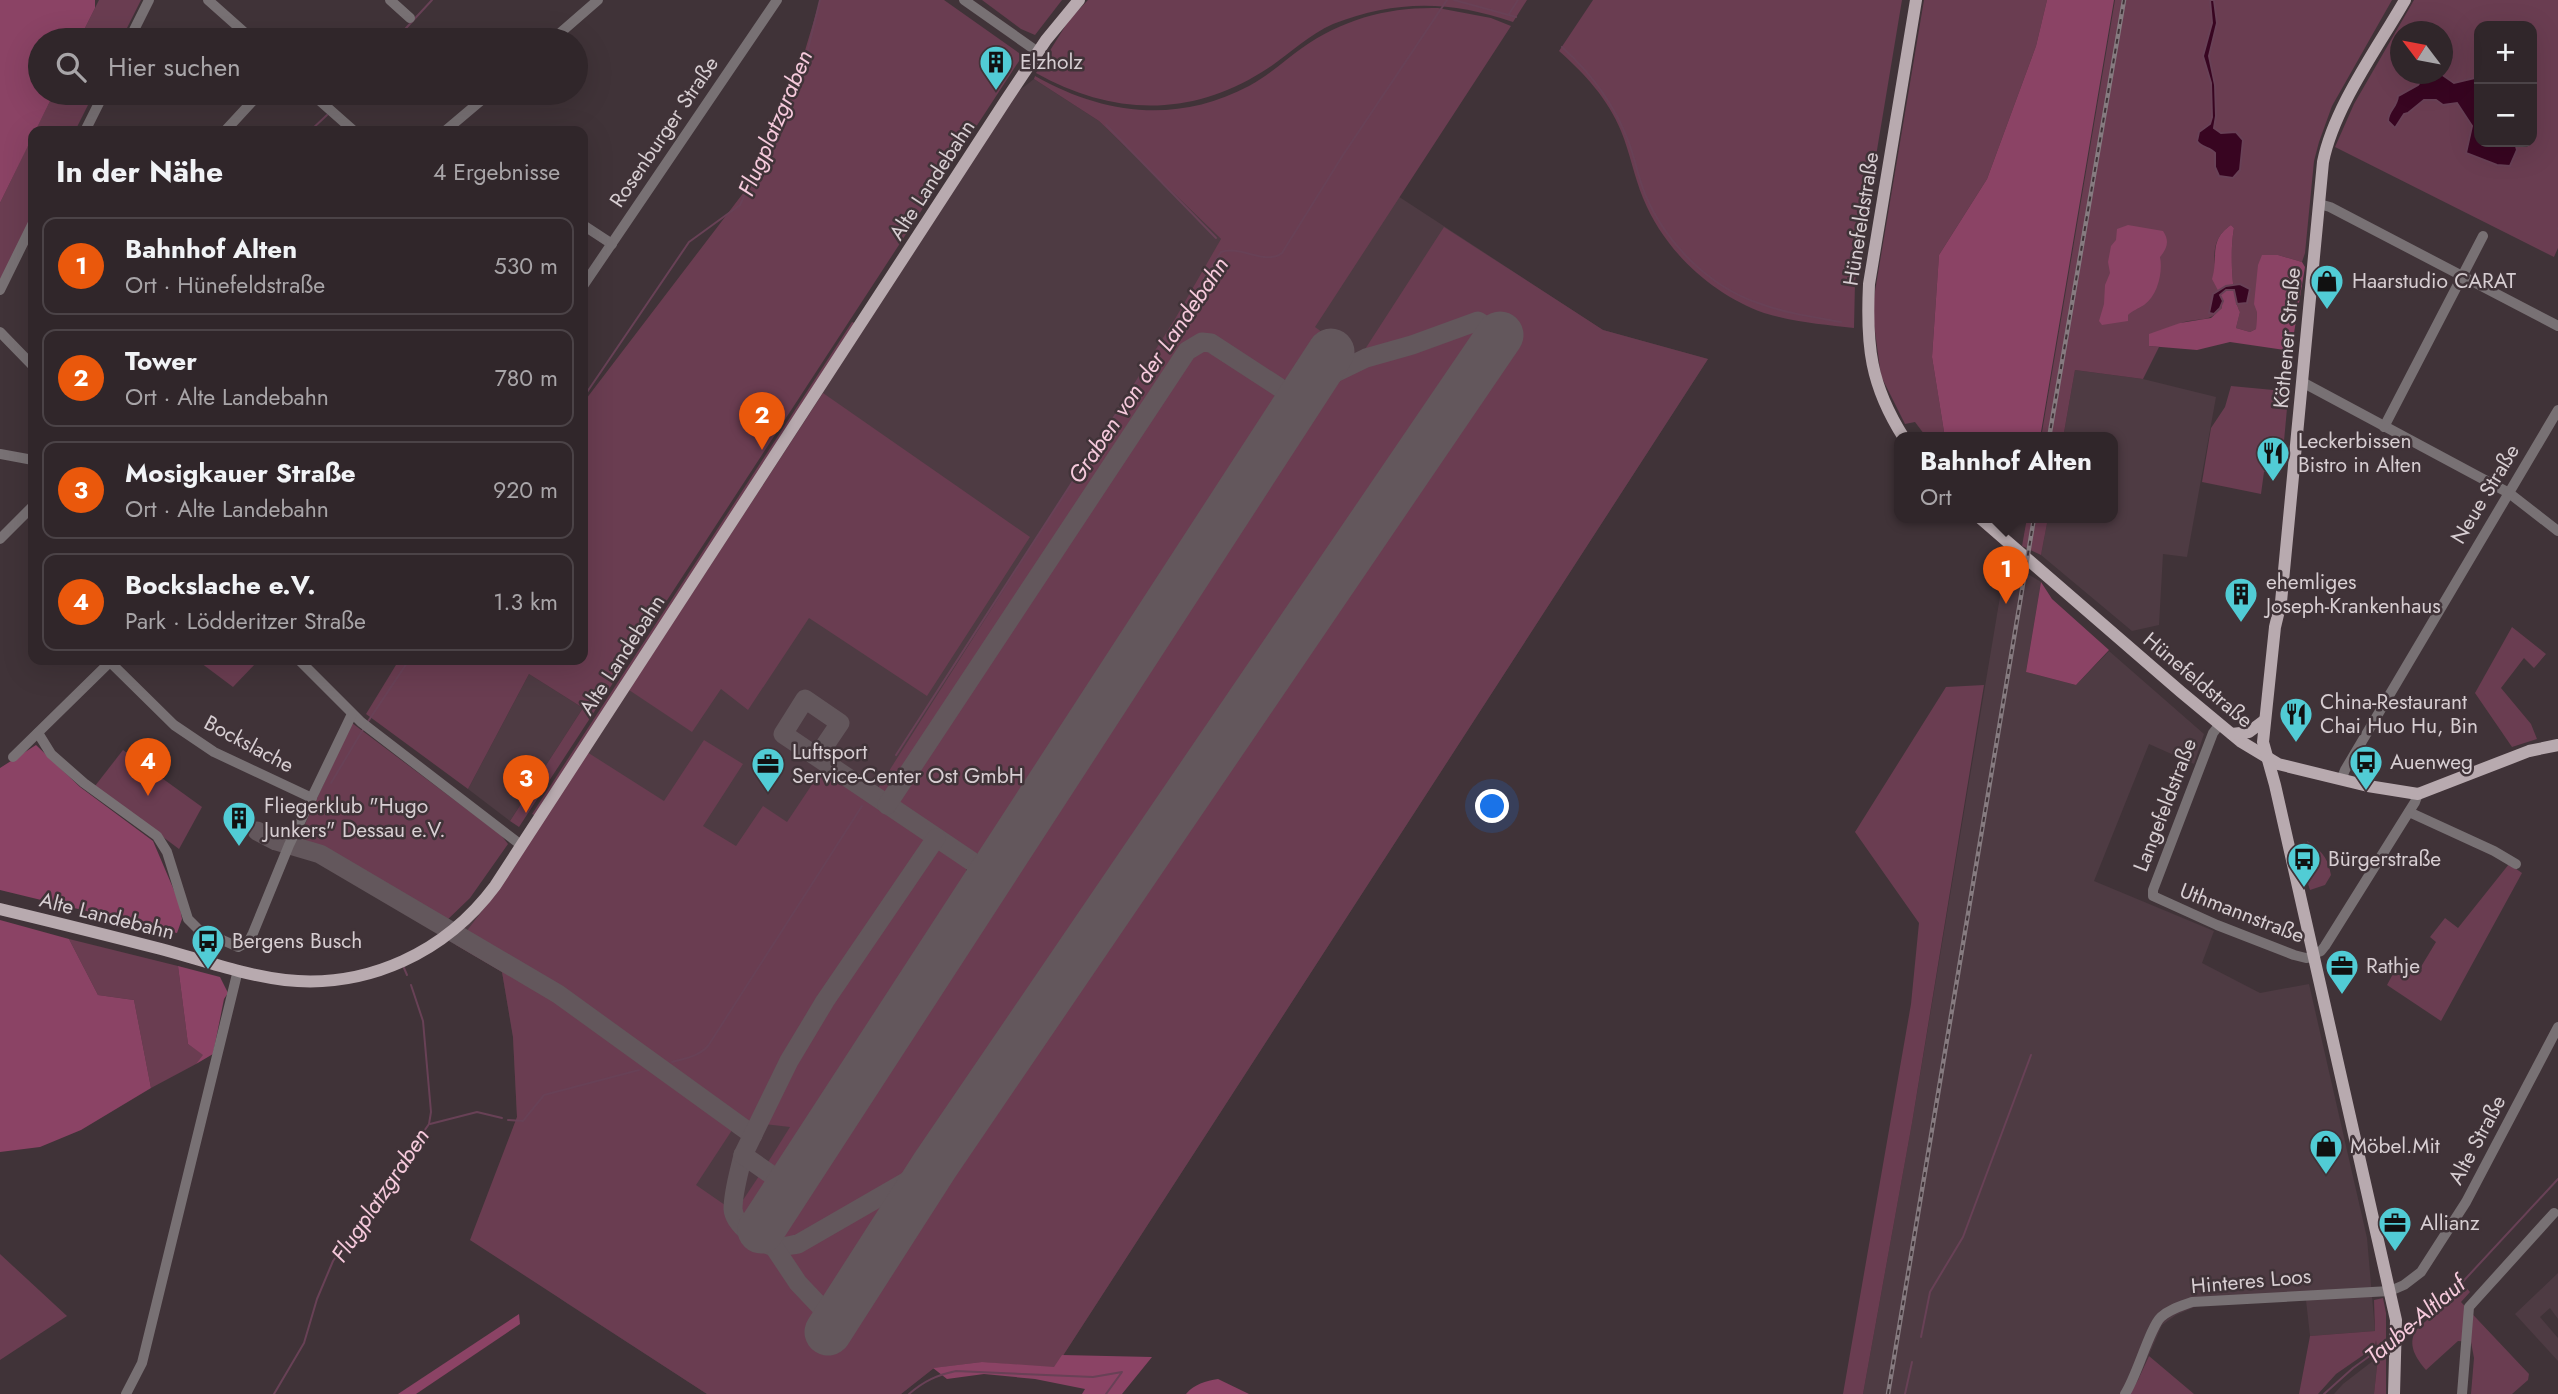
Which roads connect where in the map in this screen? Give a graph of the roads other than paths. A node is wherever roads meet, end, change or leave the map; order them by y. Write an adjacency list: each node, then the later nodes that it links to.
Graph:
1 (149, 0): 11 (street)
2 (208, 0): 12 (street)
3 (390, 0): 10 (street)
4 (598, 0): 13 (street)
5 (777, 0): 27 (street, Rosenburger Straße)
6 (964, 0): 14 (street)
7 (1079, 0): 14 (main road, Alte Landebahn)
8 (1916, 0): 37 (main road, Hünefeldstraße)
9 (2405, 0): 23 (main road, Köthener Straße)
10 (410, 18)
11 (136, 28)
12 (240, 28)
13 (565, 28)
14 (1038, 52): 60 (main road, Alte Landebahn)
15 (98, 105): 19 (street)
16 (249, 105): 20 (street)
17 (325, 105): 21 (street)
18 (476, 105): 22 (street)
19 (88, 126)
20 (230, 126)
21 (348, 126)
22 (453, 126)
23 (2319, 204): 28 (street); 34 (main road, Köthener Straße)
24 (588, 228): 27 (street)
25 (28, 233): 30 (street)
26 (2483, 236): 28 (street)
27 (611, 244): 29 (street, Rosenburger Straße)
28 (2462, 277): 31 (street); 36 (street)
29 (588, 278)
30 (0, 290)
31 (2558, 326)
32 (0, 332): 33 (street)
33 (28, 361)
34 (2302, 382): 36 (street); 49 (main road, Köthener Straße)
35 (2558, 410): 40 (street, Neue Straße)
36 (2384, 427): 40 (street)
37 (1900, 432)
38 (0, 454): 39 (street)
39 (28, 459)
40 (2509, 493): 43 (street); 56 (street, Neue Straße)
41 (28, 511): 44 (street)
42 (1986, 523): 50 (main road, Hünefeldstraße)
43 (2558, 531)
44 (0, 539)
45 (107, 665): 51 (street)
46 (115, 665): 58 (street, Bockslache)
47 (304, 665): 48 (street)
48 (356, 718): 58 (street); 60 (street)
49 (2265, 720): 52 (main road); 55 (main road, Köthener Straße)
50 (2220, 724): 52 (main road, Hünefeldstraße); 62 (street, Langefeldstraße)
51 (38, 733): 54 (street); 58 (street)
52 (2232, 734): 55 (main road, Hünefeldstraße)
53 (2558, 744): 57 (main road)
54 (12, 757)
55 (2266, 758): 56 (main road); 64 (main road, Köthener Straße)
56 (2342, 780): 57 (main road)
57 (2418, 794): 59 (street)
58 (312, 798)
59 (2409, 812): 61 (street); 64 (street)
60 (522, 845): 65 (main road, Alte Landebahn)
61 (2516, 864)
62 (2157, 900): 64 (street, Uthmannstraße)
63 (0, 909): 65 (main road, Alte Landebahn)
64 (2313, 955): 68 (main road, Köthener Straße)
65 (238, 970): 69 (street)
66 (2558, 1027): 68 (street, Alte Straße)
67 (2554, 1213): 72 (street)
68 (2389, 1291): 70 (street, Hinteres Loos); 71 (main road, Köthener Straße)
69 (126, 1394)
70 (2125, 1394)
71 (2394, 1394)
72 (2462, 1394)

